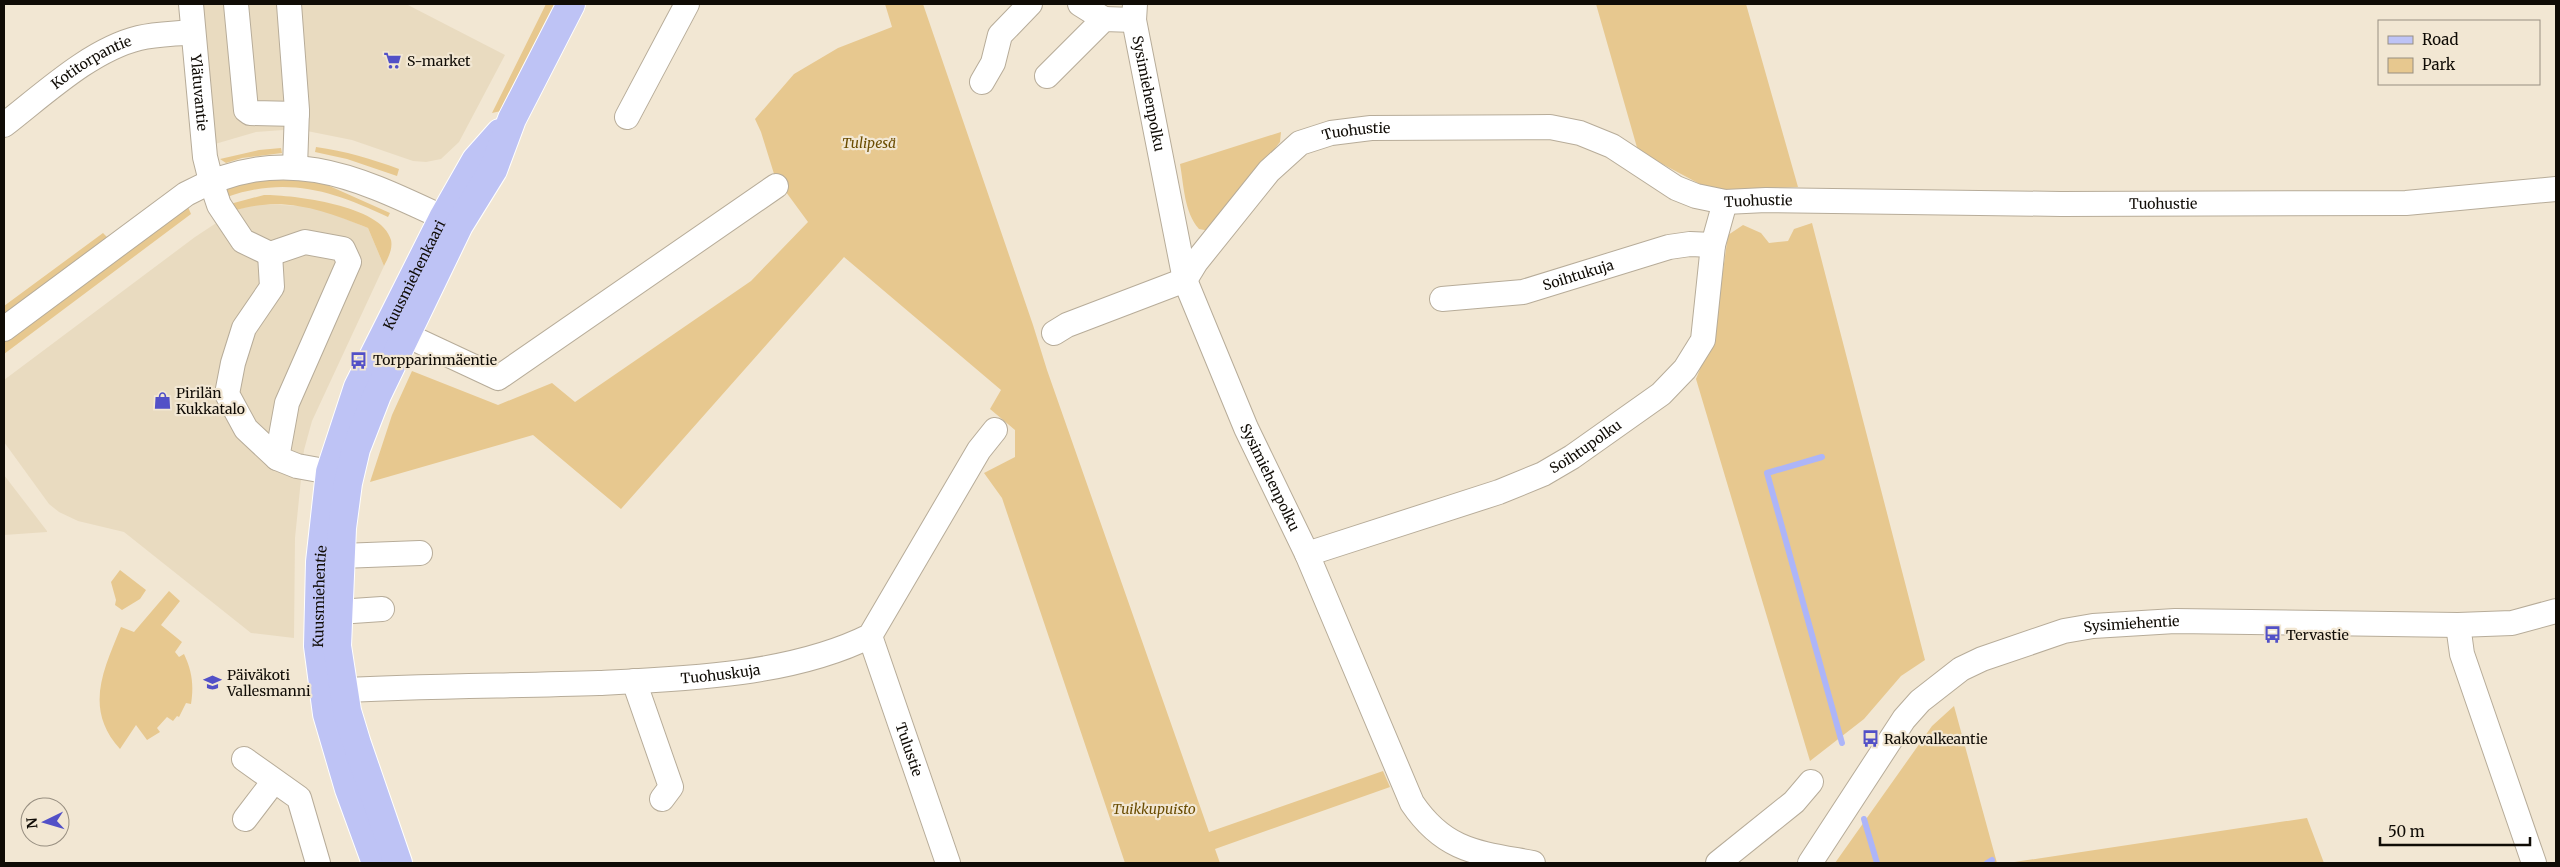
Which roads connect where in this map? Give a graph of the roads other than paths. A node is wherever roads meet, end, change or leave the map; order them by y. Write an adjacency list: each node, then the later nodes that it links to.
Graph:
1 (191, 4): 10 (street, Ylätuvantie)
2 (236, 4): 13 (street)
3 (289, 4): 13 (street)
4 (571, 4): 21 (main road, Kuusmiehenkaari)
5 (687, 4): 14 (street)
6 (1030, 4): 12 (street)
7 (1080, 4): 9 (street)
8 (1134, 12): 9 (street); 24 (street, Sysimiehenpolku)
9 (1104, 19): 11 (street)
10 (193, 32): 15 (street, Kotitorpantie); 17 (street, Ylätuvantie)
11 (1047, 76)
12 (982, 82)
13 (297, 114): 16 (street)
14 (627, 117)
15 (4, 125)
16 (295, 167): 17 (street); 21 (street)
17 (211, 181): 23 (street, Ylätuvantie); 26 (street)
18 (776, 186): 28 (street)
19 (2556, 189): 20 (street, Tuohustie)
20 (1726, 202): 22 (street, Soihtupolku); 24 (street, Tuohustie)
21 (451, 222): 28 (main road, Kuusmiehenkaari); 30 (main road, Kuusmiehenkaari)
22 (1713, 245): 25 (street, Soihtukuja); 34 (street, Soihtupolku)
23 (270, 254): 31 (street); 31 (street)
24 (1185, 280): 27 (street); 34 (street, Sysimiehenpolku)
25 (1442, 299)
26 (4, 329)
27 (1054, 333)
28 (406, 335): 30 (main road, Kuusmiehenkaari)
29 (995, 430): 40 (street)
30 (347, 446): 32 (main road, Kuusmiehentie); 35 (main road, Kuusmiehentie)
31 (277, 458): 32 (street)
32 (330, 472): 42 (main road, Kuusmiehentie)
33 (420, 552): 35 (street)
34 (1307, 554): 48 (street, Sysimiehenpolku)
35 (340, 556): 38 (main road, Kuusmiehentie)
36 (382, 609): 38 (street)
37 (2556, 611): 39 (street, Sysimiehentie)
38 (338, 612): 42 (main road, Kuusmiehentie)
39 (2458, 625): 55 (street, Sysimiehentie); 56 (street)
40 (870, 636): 41 (street, Tuohuskuja); 52 (street, Tulustie)
41 (634, 681): 42 (street, Tuohuskuja); 46 (street)
42 (334, 690): 50 (main road, Kuusmiehentie); 51 (main road, Kuusmiehentie)
43 (244, 759): 44 (street)
44 (274, 780): 47 (street); 49 (street)
45 (1811, 782): 54 (street)
46 (662, 799)
47 (245, 819)
48 (1454, 854): 53 (street, Sysimiehenpolku)
49 (318, 863)
50 (376, 863)
51 (398, 863)
52 (948, 863)
53 (1533, 863)
54 (1718, 863)
55 (1810, 863)
56 (2534, 863)

